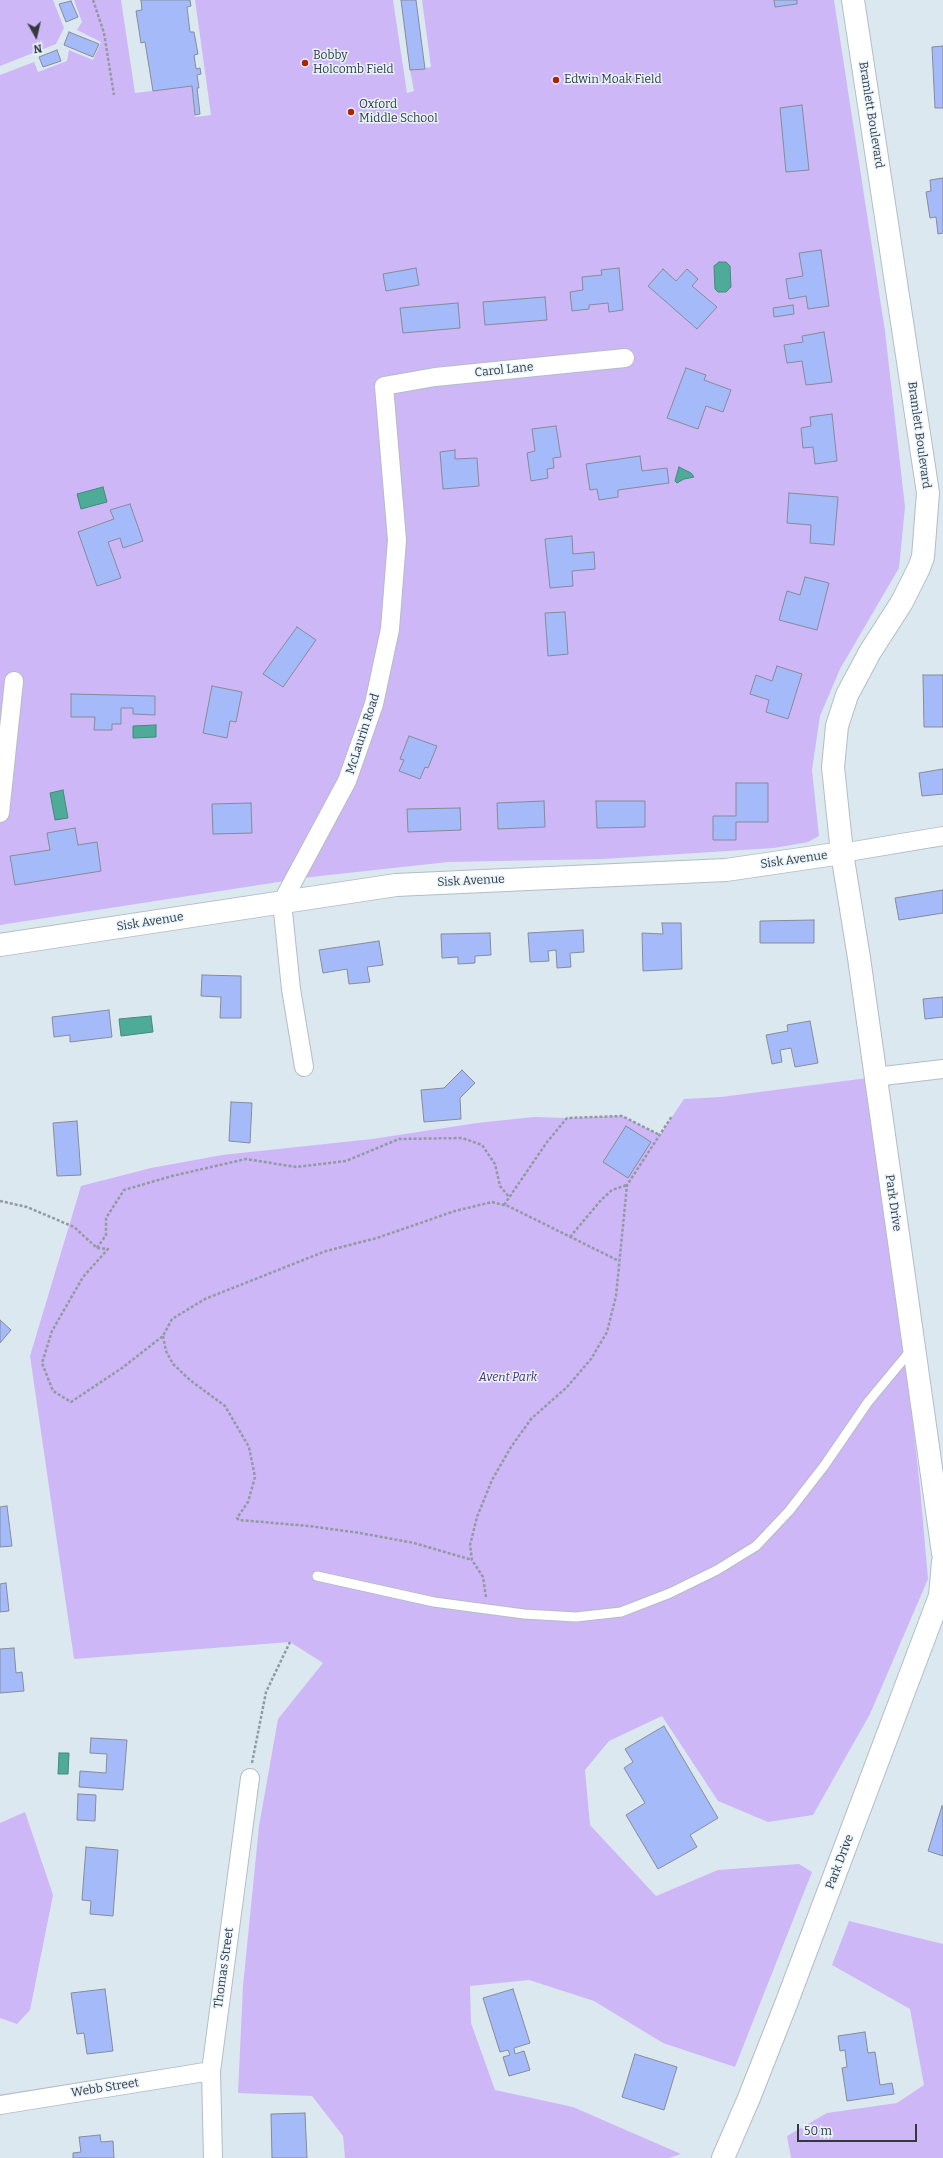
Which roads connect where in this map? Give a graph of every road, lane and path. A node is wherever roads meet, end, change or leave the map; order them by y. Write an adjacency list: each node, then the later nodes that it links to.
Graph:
1 (93, 0): 3 (path)
2 (853, 0): 9 (street, Bramlett Boulevard)
3 (114, 96)
4 (625, 358): 5 (street, Carol Lane)
5 (384, 386): 10 (street, McLaurin Road)
6 (14, 680): 7 (street)
7 (0, 813)
8 (943, 836): 9 (street, Sisk Avenue)
9 (842, 853): 10 (street, Sisk Avenue); 14 (street, Park Drive)
10 (282, 902): 11 (street, Sisk Avenue); 12 (street)
11 (0, 945)
12 (304, 1067)
13 (943, 1069): 14 (street)
14 (875, 1077): 25 (street, Park Drive)
15 (672, 1116): 16 (path)
16 (660, 1135): 17 (path); 18 (path)
17 (627, 1185): 21 (path); 23 (path)
18 (509, 1197): 20 (path); 22 (path)
19 (0, 1201): 22 (path)
20 (504, 1205): 21 (path); 24 (path)
21 (570, 1237): 23 (path)
22 (97, 1248): 24 (path)
23 (619, 1261): 27 (path)
24 (163, 1336): 27 (path)
25 (913, 1348): 26 (street, Park Drive); 30 (lane)
26 (943, 1553)
27 (472, 1560): 30 (path)
28 (943, 1562): 36 (street, Park Drive)
29 (317, 1576): 30 (lane)
30 (488, 1609)
31 (290, 1642): 32 (path)
32 (250, 1778): 33 (street, Thomas Street)
33 (211, 2071): 34 (street, Webb Street); 35 (street, Thomas Street)
34 (0, 2105)
35 (213, 2158)
36 (723, 2158)

